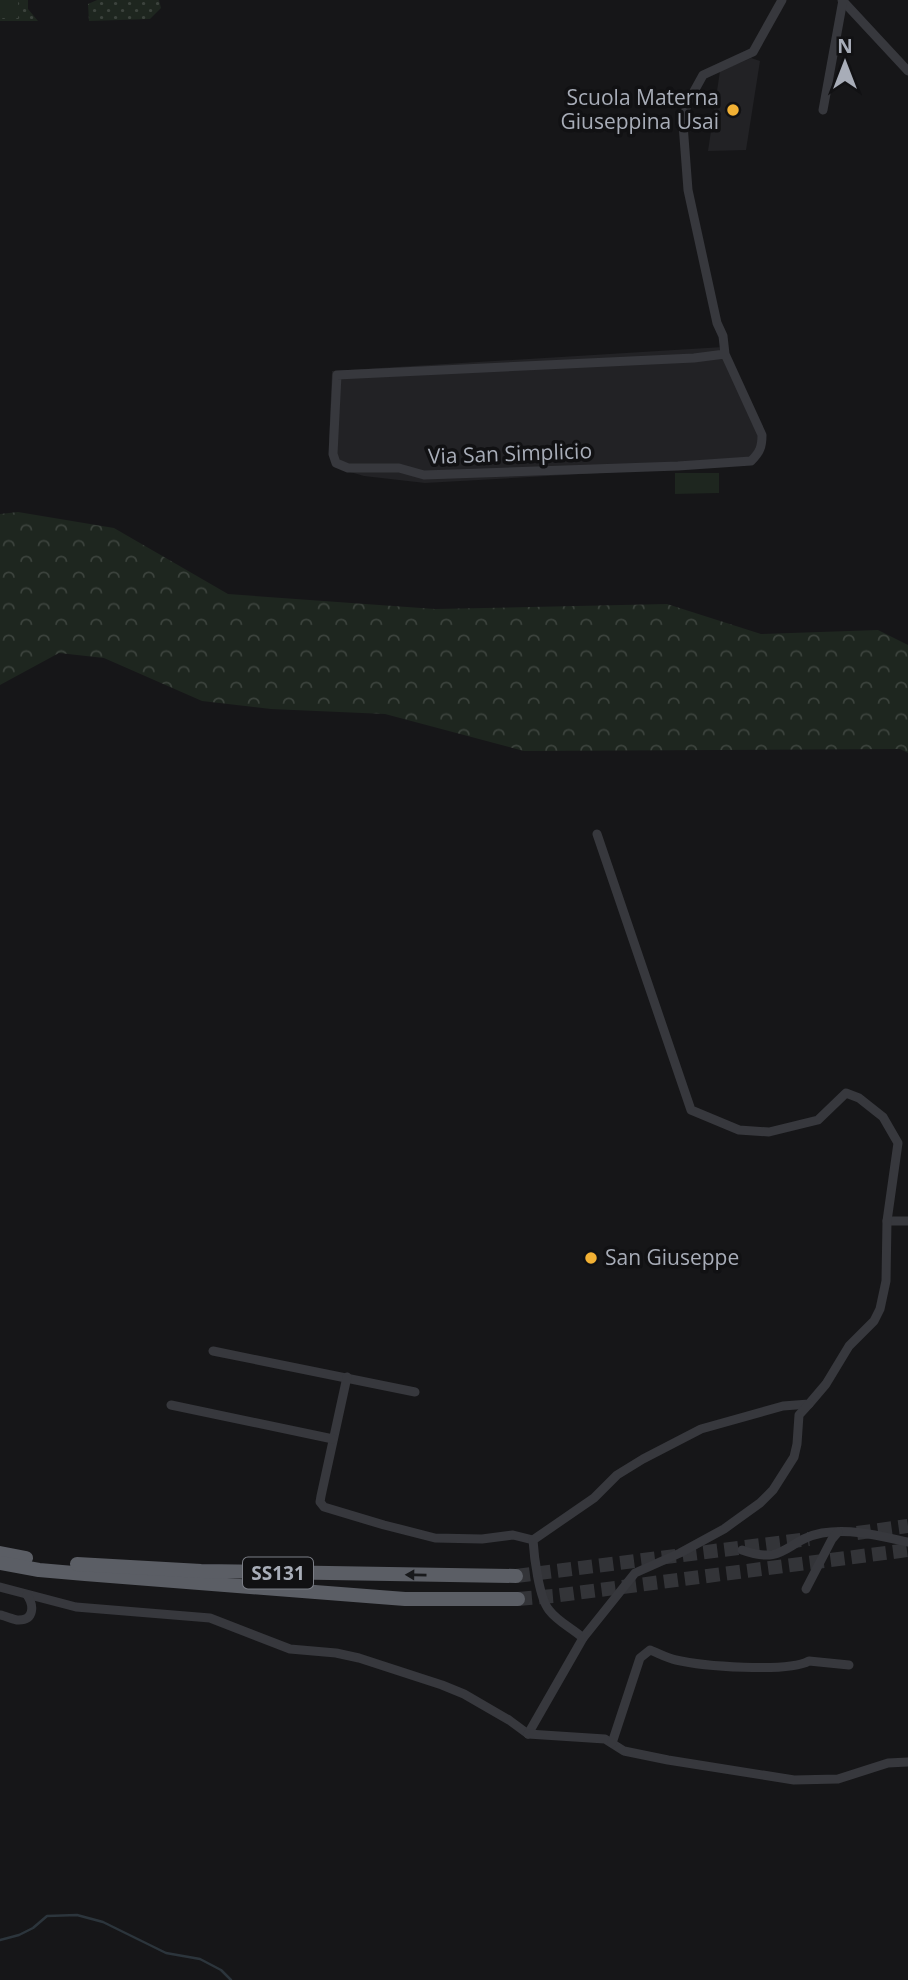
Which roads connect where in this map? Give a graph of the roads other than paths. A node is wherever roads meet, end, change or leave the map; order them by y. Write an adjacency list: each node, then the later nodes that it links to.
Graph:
1 (782, 0): 5 (street, Via San Simplicio)
2 (842, 0): 3 (street); 4 (street)
3 (908, 71)
4 (823, 110)
5 (725, 354): 5 (street, Via San Simplicio)
6 (597, 834): 7 (street)
7 (887, 1221): 8 (street); 12 (street)
8 (908, 1221)
9 (213, 1351): 10 (street)
10 (346, 1377): 11 (street); 14 (street)
11 (415, 1392)
12 (809, 1404): 16 (street); 29 (street)
13 (170, 1405): 14 (street)
14 (333, 1439): 16 (street)
15 (838, 1532): 17 (street); 18 (street); 25 (street)
16 (533, 1540): 29 (street)
17 (908, 1542)
18 (742, 1550)
19 (0, 1553): 21 (highway, SS131)
20 (0, 1563): 22 (highway, SS131)
21 (72, 1564): 22 (highway); 23 (highway, SS131, one-way to 21)
22 (85, 1574): 27 (highway, SS131)
23 (516, 1576)
24 (0, 1587): 26 (street)
25 (806, 1589)
26 (27, 1595): 28 (street); 31 (street)
27 (518, 1599)
28 (0, 1615)
29 (583, 1638): 31 (street)
30 (849, 1665): 32 (street)
31 (528, 1734): 32 (street)
32 (612, 1743): 33 (street)
33 (908, 1762)

